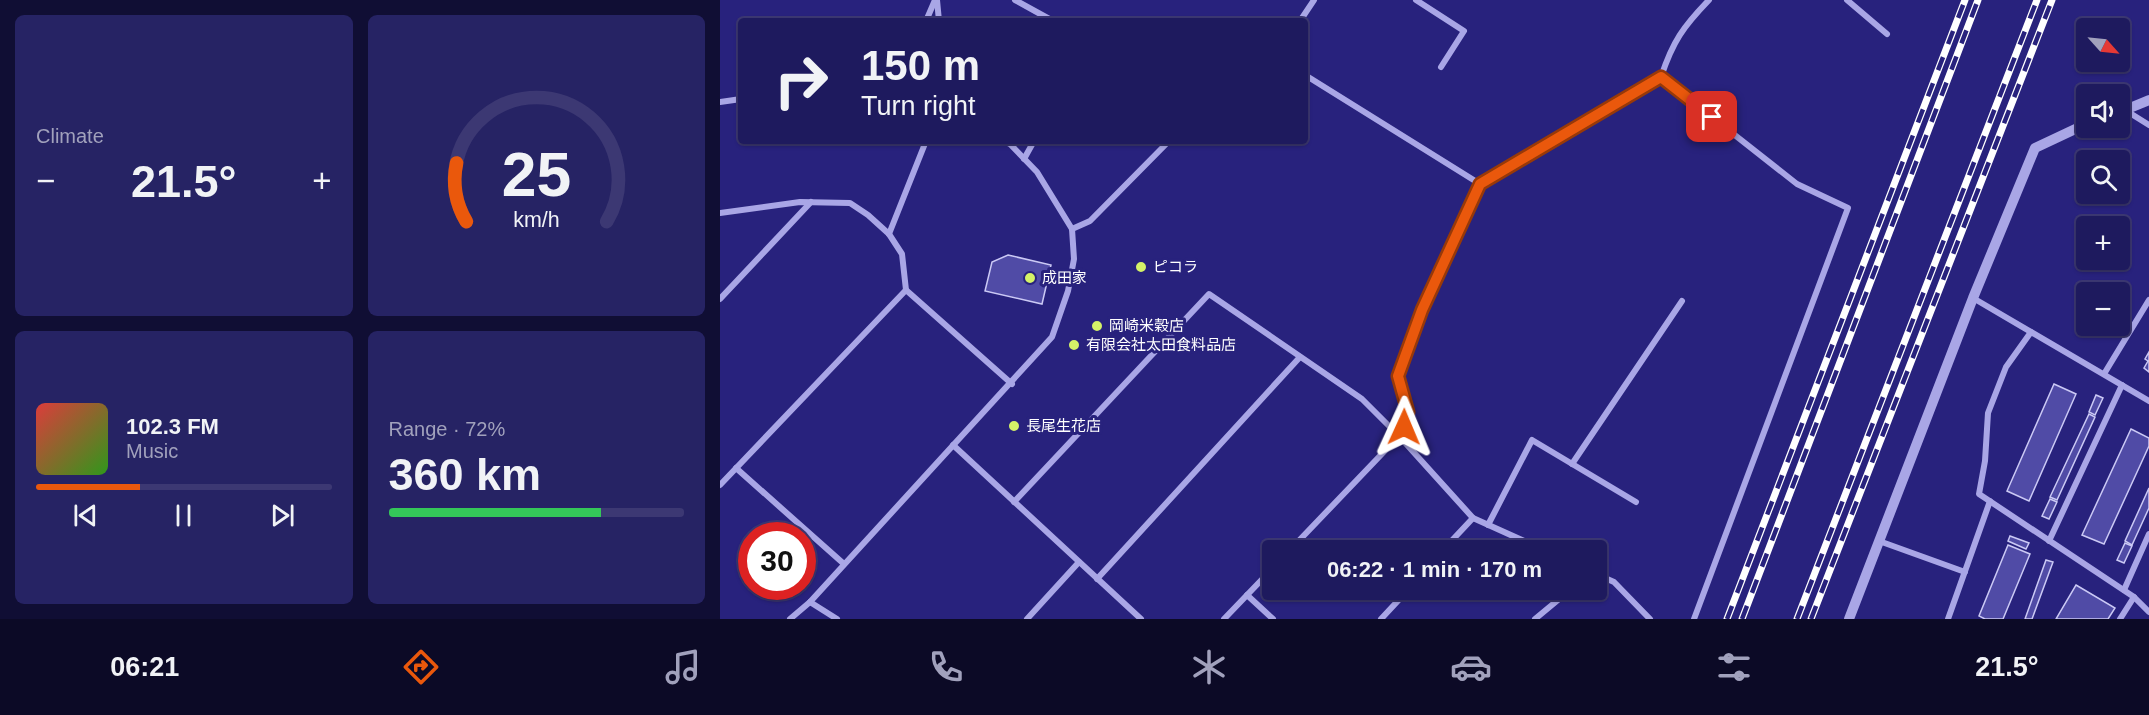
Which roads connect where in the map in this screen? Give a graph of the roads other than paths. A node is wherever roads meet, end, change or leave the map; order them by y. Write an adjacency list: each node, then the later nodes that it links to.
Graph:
1 (936, 0): 7 (street); 8 (street)
2 (1015, 0): 9 (street)
3 (1314, 0): 10 (street)
4 (1416, 0): 12 (street)
5 (1709, 0): 14 (street)
6 (1847, 0): 11 (street)
7 (927, 18)
8 (939, 18)
9 (1048, 18)
10 (1301, 18)
11 (1887, 34)
12 (1441, 67)
13 (1308, 77): 27 (street)
14 (1661, 77): 27 (street); 81 (street)
15 (738, 99): 17 (street)
16 (2149, 100): 18 (street)
17 (720, 102)
18 (2130, 108)
19 (2130, 115): 20 (street)
20 (2149, 125)
21 (2076, 129): 33 (street)
22 (925, 144): 31 (street)
23 (1008, 144): 26 (street)
24 (1032, 144): 26 (street)
25 (1166, 144): 30 (street)
26 (1024, 159): 30 (street)
27 (1480, 184): 43 (street)
28 (811, 202): 29 (street); 31 (street); 34 (street)
29 (720, 213)
30 (1072, 229): 40 (street)
31 (888, 234): 32 (street)
32 (906, 290): 40 (street); 46 (street)
33 (1973, 298): 37 (street); 57 (street)
34 (720, 299)
35 (2149, 300): 39 (street)
36 (1682, 301): 45 (street)
37 (2031, 332): 39 (street); 49 (street)
38 (1300, 357): 43 (street); 48 (street); 63 (street)
39 (2104, 374): 41 (street)
40 (1011, 384): 44 (street)
41 (2122, 385): 42 (street); 58 (street)
42 (2149, 401)
43 (1399, 436): 51 (street); 54 (street)
44 (953, 445): 48 (street); 60 (street)
45 (1572, 464): 50 (street); 52 (street)
46 (736, 468): 47 (street); 60 (street)
47 (720, 485)
48 (1014, 501): 59 (street)
49 (1990, 501): 58 (street); 61 (street)
50 (1636, 502)
51 (1473, 518): 52 (street); 55 (street)
52 (1488, 525): 56 (street)
53 (2149, 534): 65 (street)
54 (1300, 540)
55 (1452, 540)
56 (1522, 540)
57 (1880, 541): 61 (street); 82 (street)
58 (2049, 541): 65 (street)
59 (1079, 562): 63 (street); 72 (street)
60 (844, 564): 70 (street)
61 (1965, 572): 83 (street)
62 (1607, 578): 80 (street)
63 (1097, 579): 75 (street)
64 (1262, 579): 66 (street)
65 (2124, 590): 67 (street)
66 (1247, 595): 76 (street); 77 (street)
67 (2134, 597): 71 (street); 84 (street)
68 (1399, 600): 78 (street)
69 (1558, 600): 79 (street)
70 (810, 602): 73 (street); 74 (street)
71 (2149, 612)
72 (1029, 618)
73 (790, 619)
74 (837, 619)
75 (1141, 619)
76 (1224, 619)
77 (1273, 619)
78 (1382, 619)
79 (1535, 619)
80 (1650, 619)
81 (1694, 619)
82 (1849, 619)
83 (1948, 619)
84 (2120, 619)

